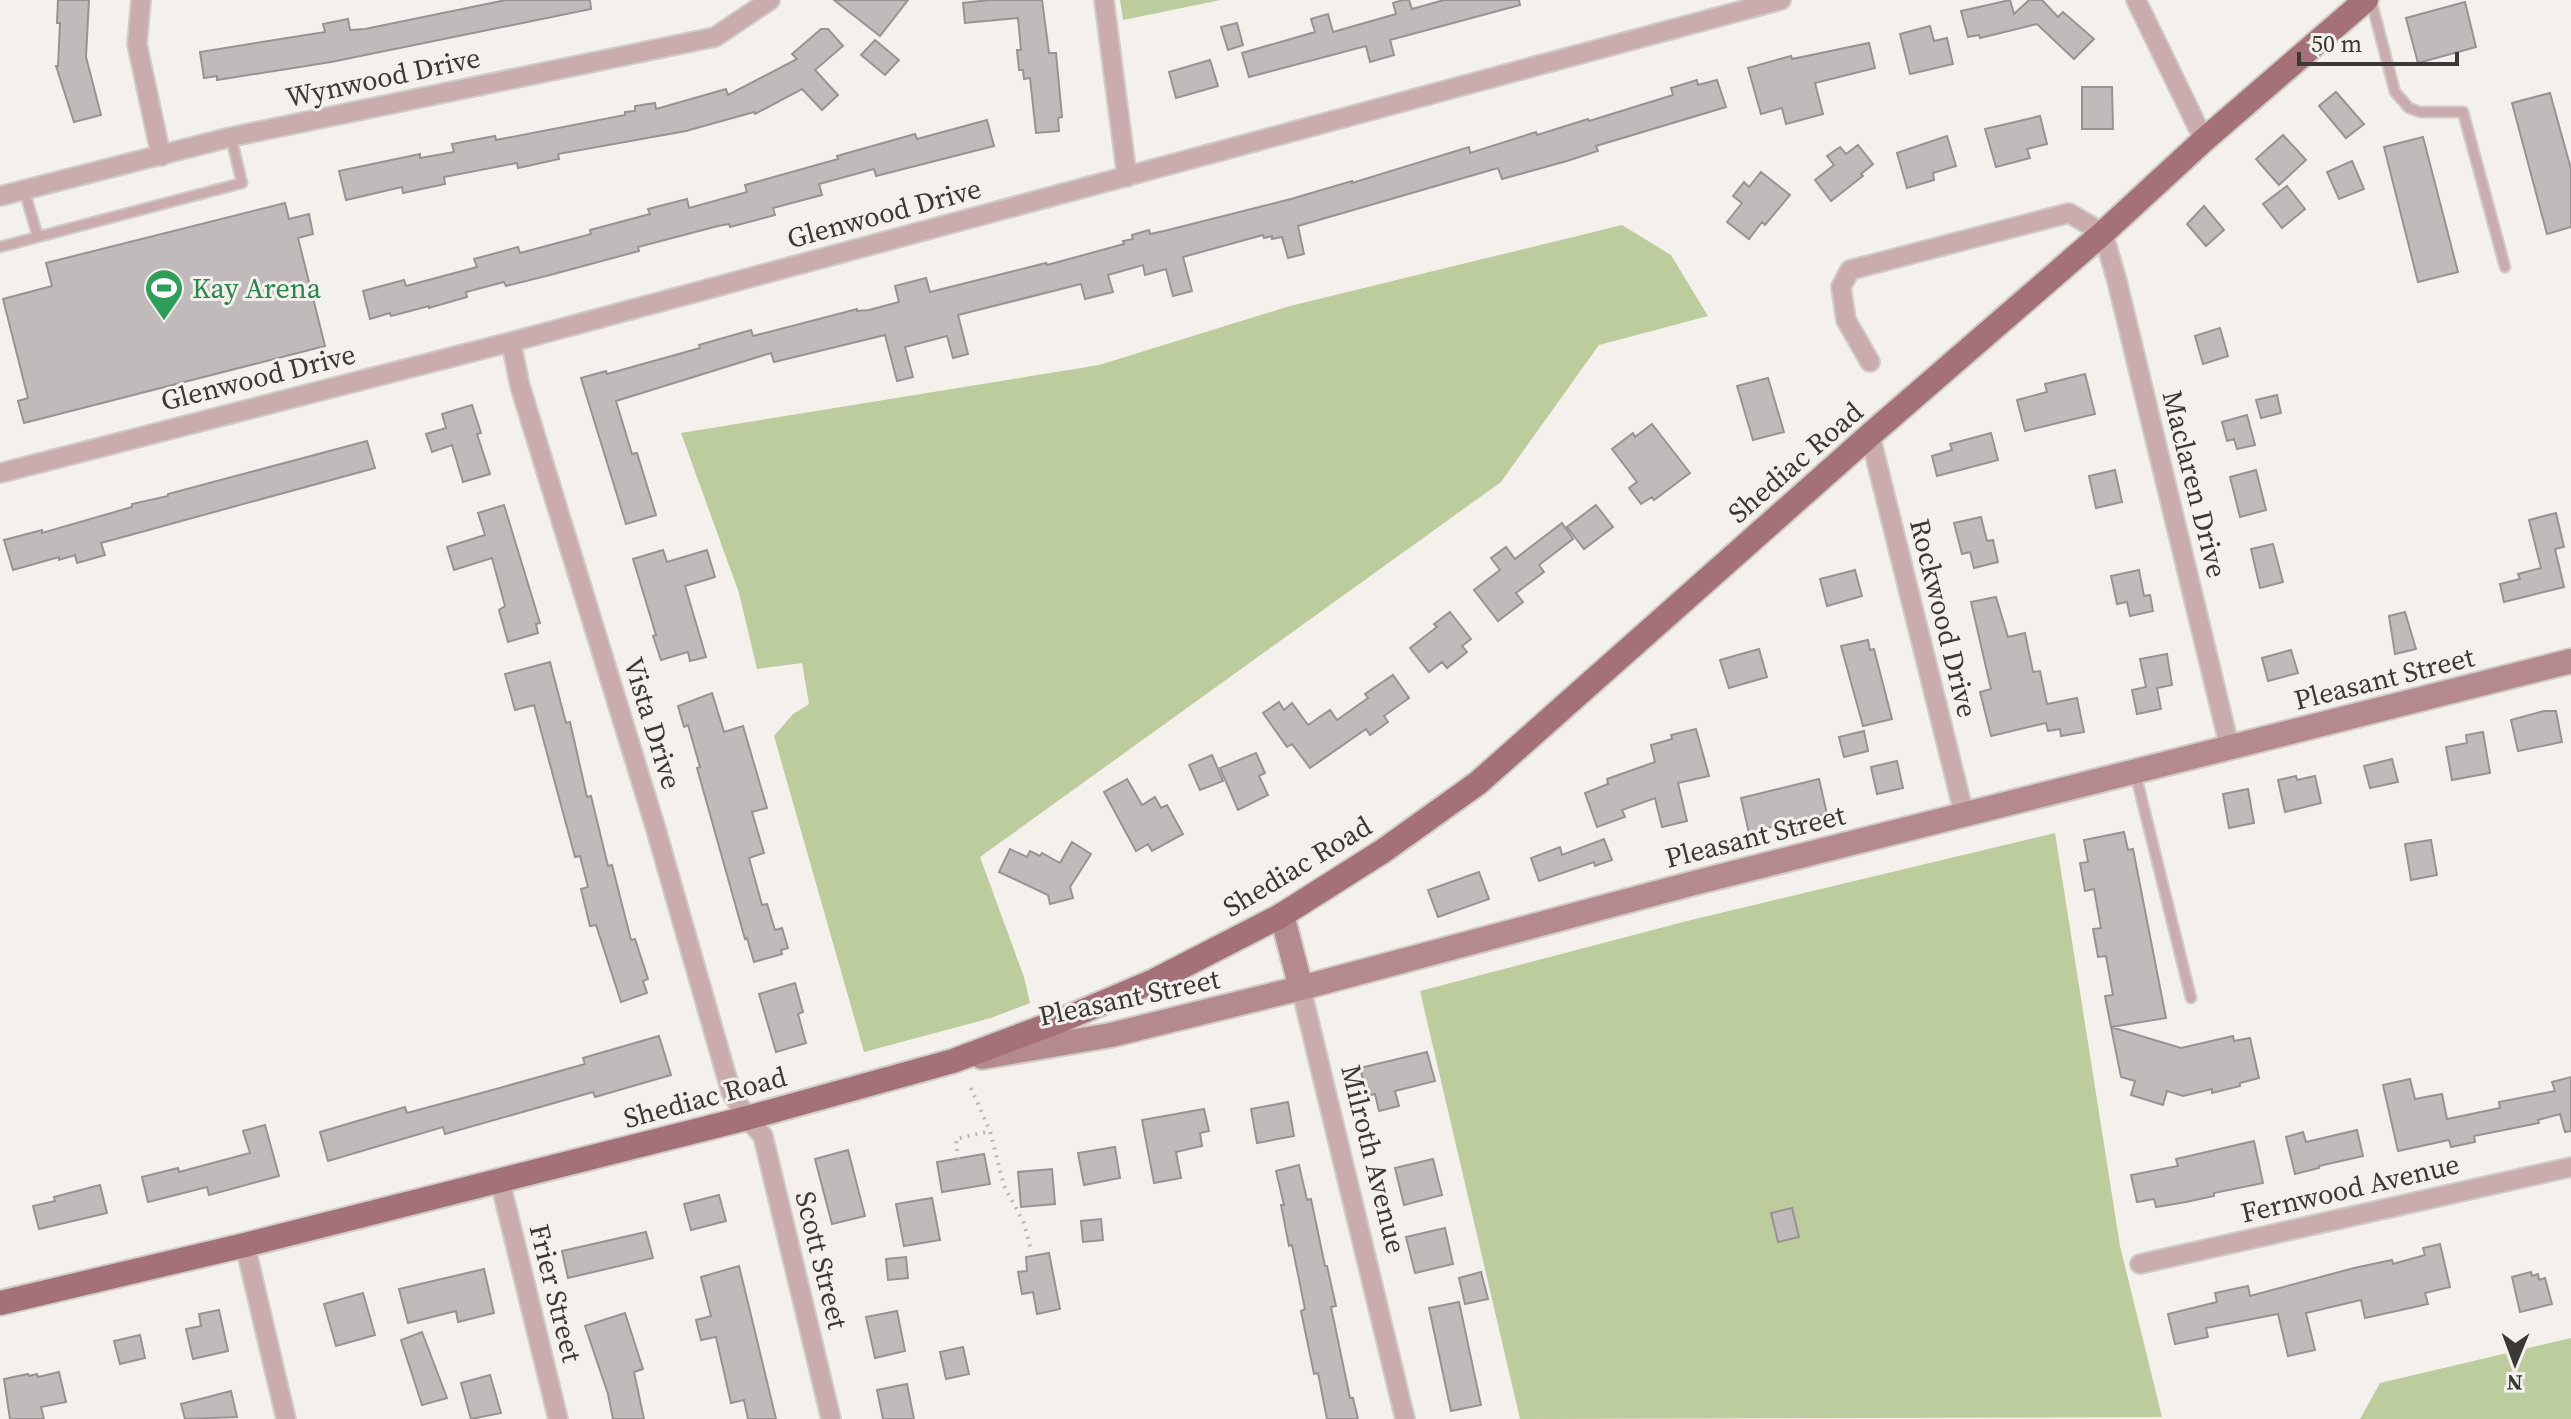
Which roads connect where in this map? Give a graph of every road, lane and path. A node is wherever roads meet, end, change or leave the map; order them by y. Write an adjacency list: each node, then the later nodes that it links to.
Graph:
1 (141, 0): 9 (street)
2 (770, 0): 7 (street, Wynwood Drive)
3 (1104, 0): 10 (street)
4 (1781, 0): 10 (street, Glenwood Drive)
5 (2136, 0): 8 (street)
6 (2368, 0): 8 (main road, Shediac Road); 16 (lane)
7 (231, 137): 9 (street, Wynwood Drive); 14 (lane)
8 (2204, 140): 13 (main road, Shediac Road)
9 (161, 156): 11 (street, Wynwood Drive)
10 (1127, 177): 17 (street, Glenwood Drive)
11 (24, 190): 12 (street, Wynwood Drive); 14 (lane)
12 (0, 196)
13 (2103, 233): 18 (street); 19 (main road, Shediac Road); 22 (street, Maclaren Drive)
14 (38, 237): 15 (lane)
15 (0, 247)
16 (2505, 267)
17 (511, 342): 20 (street, Glenwood Drive); 30 (street, Vista Drive)
18 (1870, 362)
19 (1870, 435): 24 (street, Rockwood Drive); 25 (main road, Shediac Road)
20 (0, 473)
21 (2571, 661): 22 (street, Pleasant Street)
22 (2230, 749): 23 (street, Pleasant Street)
23 (2135, 772): 24 (street, Pleasant Street); 27 (lane)
24 (1964, 814): 26 (street, Pleasant Street)
25 (1282, 915): 26 (street, Milroth Avenue); 28 (main road, Shediac Road)
26 (1301, 988): 28 (street, Pleasant Street); 42 (street, Milroth Avenue)
27 (2191, 998)
28 (953, 1061): 30 (main road, Shediac Road)
29 (971, 1088): 31 (path)
30 (747, 1118): 34 (main road, Shediac Road); 41 (street, Scott Street)
31 (990, 1131): 32 (path); 36 (path)
32 (958, 1159)
33 (2571, 1167): 37 (street, Fernwood Avenue)
34 (500, 1181): 35 (main road, Shediac Road); 40 (street, Frier Street)
35 (245, 1245): 38 (main road, Shediac Road); 39 (street)
36 (1031, 1250)
37 (2140, 1264)
38 (0, 1303)
39 (286, 1419)
40 (558, 1419)
41 (831, 1419)
42 (1405, 1419)

